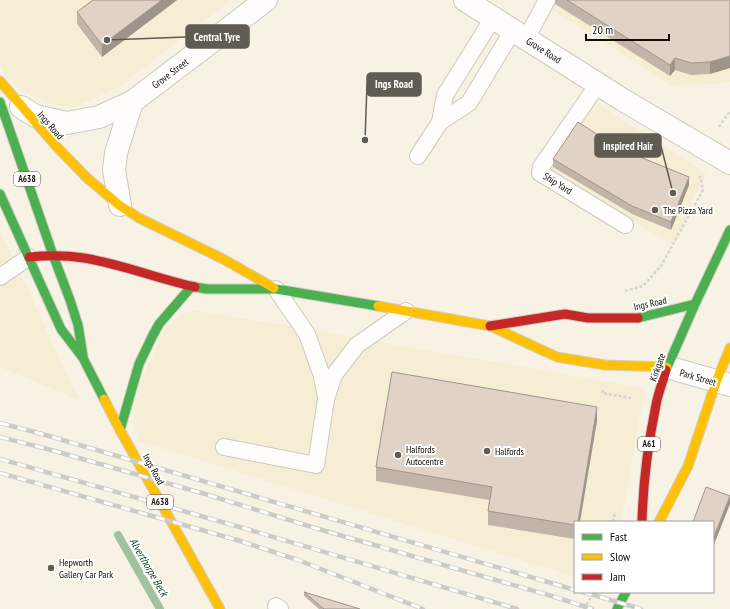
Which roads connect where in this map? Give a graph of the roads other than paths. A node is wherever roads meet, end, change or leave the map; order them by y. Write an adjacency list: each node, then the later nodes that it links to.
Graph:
1 (266, 0): 8 (street, Grove Street)
2 (465, 0): 4 (street, Grove Road)
3 (547, 0): 5 (lane)
4 (492, 18): 5 (street, Grove Road); 10 (lane)
5 (520, 34): 7 (street, Grove Road); 10 (lane)
6 (0, 80): 9 (highway, Ings Road)
7 (598, 84): 12 (street, Grove Road); 15 (lane, Ship Yard)
8 (132, 102): 9 (street, Grove Street); 14 (street)
9 (10, 104): 14 (highway, Ings Road); 17 (highway, Ings Road / A638)
10 (440, 122): 11 (lane)
11 (418, 156)
12 (730, 163)
13 (0, 194): 18 (highway, Ings Road / A638)
14 (120, 206): 21 (highway, Ings Road)
15 (625, 225)
16 (730, 230): 22 (highway, Kirkgate / A61)
17 (53, 255): 18 (highway, Ings Road); 20 (highway, Ings Road); 26 (highway, Ings Road / A638)
18 (29, 257): 19 (lane); 26 (highway, Ings Road / A638)
19 (0, 277)
20 (192, 286): 21 (highway, Ings Road); 30 (highway)
21 (276, 290): 23 (highway, Ings Road); 29 (lane)
22 (695, 304): 24 (highway, Ings Road); 27 (highway, Kirkgate / A61)
23 (406, 311): 24 (highway, Ings Road); 29 (lane)
24 (490, 326): 27 (highway, Ings Road)
25 (730, 348): 28 (highway)
26 (83, 358): 30 (highway, Ings Road / A638)
27 (667, 367): 28 (street, Park Street); 32 (highway, Kirkgate / A61)
28 (723, 384): 33 (highway)
29 (326, 399): 31 (lane)
30 (120, 430): 35 (highway, Ings Road / A638)
31 (224, 447)
32 (642, 521)
33 (660, 521)
34 (625, 593): 36 (highway)
35 (220, 609)
36 (617, 609)

